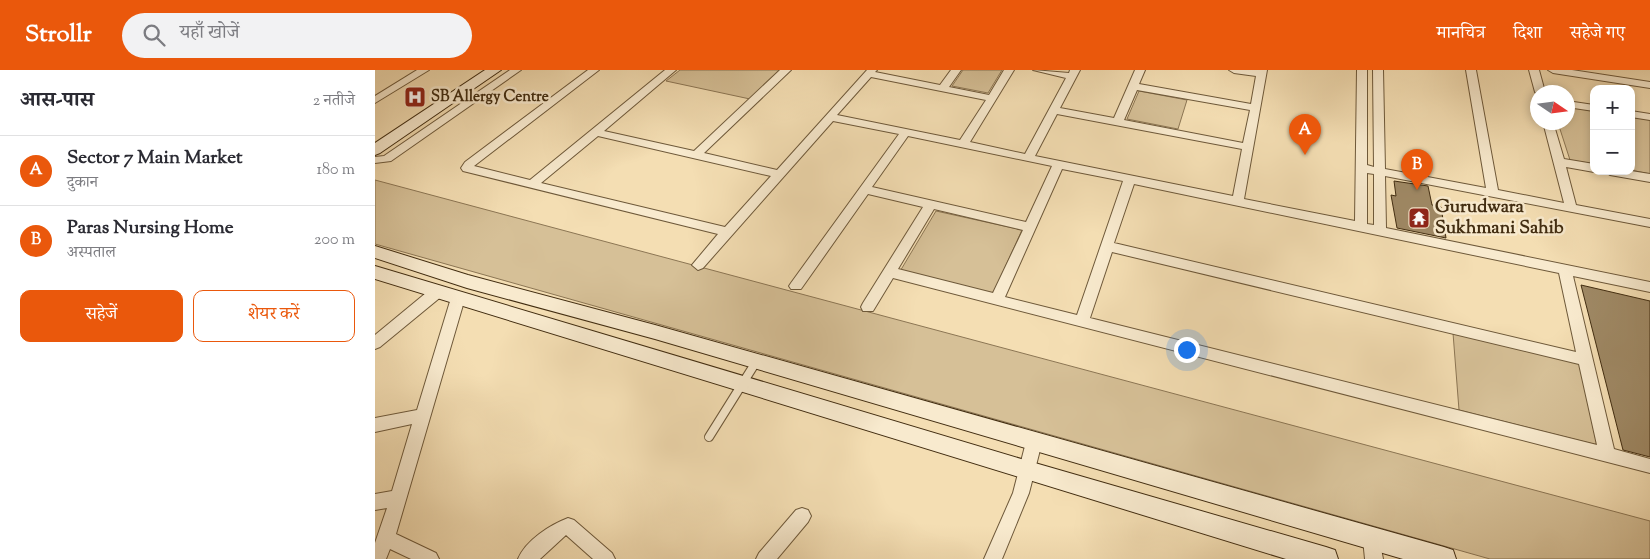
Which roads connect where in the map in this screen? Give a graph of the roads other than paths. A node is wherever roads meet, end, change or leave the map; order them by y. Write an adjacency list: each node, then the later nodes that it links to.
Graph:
1 (424, 70): 28 (street)
2 (479, 70): 40 (street)
3 (494, 70): 43 (street)
4 (516, 70): 46 (street)
5 (594, 70): 56 (street)
6 (671, 70): 38 (street)
7 (786, 70): 44 (street)
8 (955, 70): 24 (street)
9 (1009, 70): 27 (street)
10 (1037, 70): 20 (street)
11 (1140, 70): 23 (street)
12 (1235, 70): 19 (street)
13 (1362, 70): 25 (street)
14 (1378, 70): 26 (street)
15 (1471, 70): 58 (street)
16 (1534, 70): 21 (street)
17 (1553, 70): 22 (street)
18 (870, 72): 24 (street); 34 (street)
19 (1261, 72): 31 (street)
20 (1074, 73): 32 (street)
21 (1538, 85)
22 (1650, 85)
23 (1133, 86): 31 (street); 36 (street)
24 (942, 89): 27 (street)
25 (1362, 93): 26 (street); 50 (street)
26 (1379, 96): 51 (street)
27 (991, 98): 41 (street)
28 (375, 100)
29 (1575, 105): 30 (street)
30 (1590, 107)
31 (1255, 108): 42 (street)
32 (1054, 110): 36 (street); 45 (street)
33 (1635, 115): 35 (street)
34 (831, 117): 39 (street); 52 (street)
35 (1650, 118)
36 (1118, 122): 42 (street)
37 (1550, 130): 47 (street)
38 (595, 132): 44 (street); 56 (street)
39 (905, 133): 41 (street); 57 (street)
40 (375, 138)
41 (963, 145): 45 (street)
42 (1248, 147): 59 (street)
43 (375, 150)
44 (695, 155): 52 (street)
45 (1028, 159): 48 (street)
46 (375, 160)
47 (1559, 162): 49 (street); 61 (street)
48 (1058, 165): 55 (street); 63 (street)
49 (1590, 167)
50 (1362, 168): 51 (street); 64 (street)
51 (1379, 172): 58 (street); 66 (street)
52 (780, 174): 65 (street)
53 (1633, 175): 54 (street)
54 (1650, 178)
55 (1130, 179): 59 (street); 67 (street)
56 (531, 185): 65 (street)
57 (864, 189): 60 (street); 73 (street)
58 (1493, 193): 61 (street)
59 (1238, 202): 64 (street)
60 (931, 204): 63 (street); 72 (street)
61 (1571, 208): 62 (street)
62 (1650, 223)
63 (1029, 226): 76 (street)
64 (1361, 228): 66 (street)
65 (727, 232): 69 (street)
66 (1380, 232): 70 (street)
67 (1107, 246): 78 (street); 80 (street)
68 (375, 252): 75 (street)
69 (698, 265)
70 (1565, 270): 74 (street); 80 (street)
71 (375, 272): 75 (street)
72 (889, 272): 76 (street); 77 (street)
73 (796, 286)
74 (1650, 287)
75 (453, 291): 79 (street); 81 (street); 82 (street); 83 (street)
76 (997, 300): 78 (street)
77 (868, 307)
78 (1082, 320): 87 (street)
79 (375, 343)
80 (1585, 360): 87 (street)
81 (756, 362): 82 (lane); 86 (street)
82 (741, 384): 85 (lane); 89 (street)
83 (423, 414): 84 (street); 90 (street)
84 (375, 425)
85 (709, 438)
86 (1034, 442): 89 (street); 93 (street)
87 (1607, 456): 88 (street)
88 (1650, 466)
89 (1028, 471): 99 (street); 100 (street)
90 (397, 498): 91 (street); 94 (street)
91 (375, 502)
92 (802, 516): 98 (street)
93 (1373, 549): 101 (street)
94 (380, 551): 95 (street)
95 (430, 559)
96 (527, 559): 97 (street)
97 (606, 559)
98 (765, 559)
99 (993, 559)
100 (1326, 559)
101 (1443, 559)

